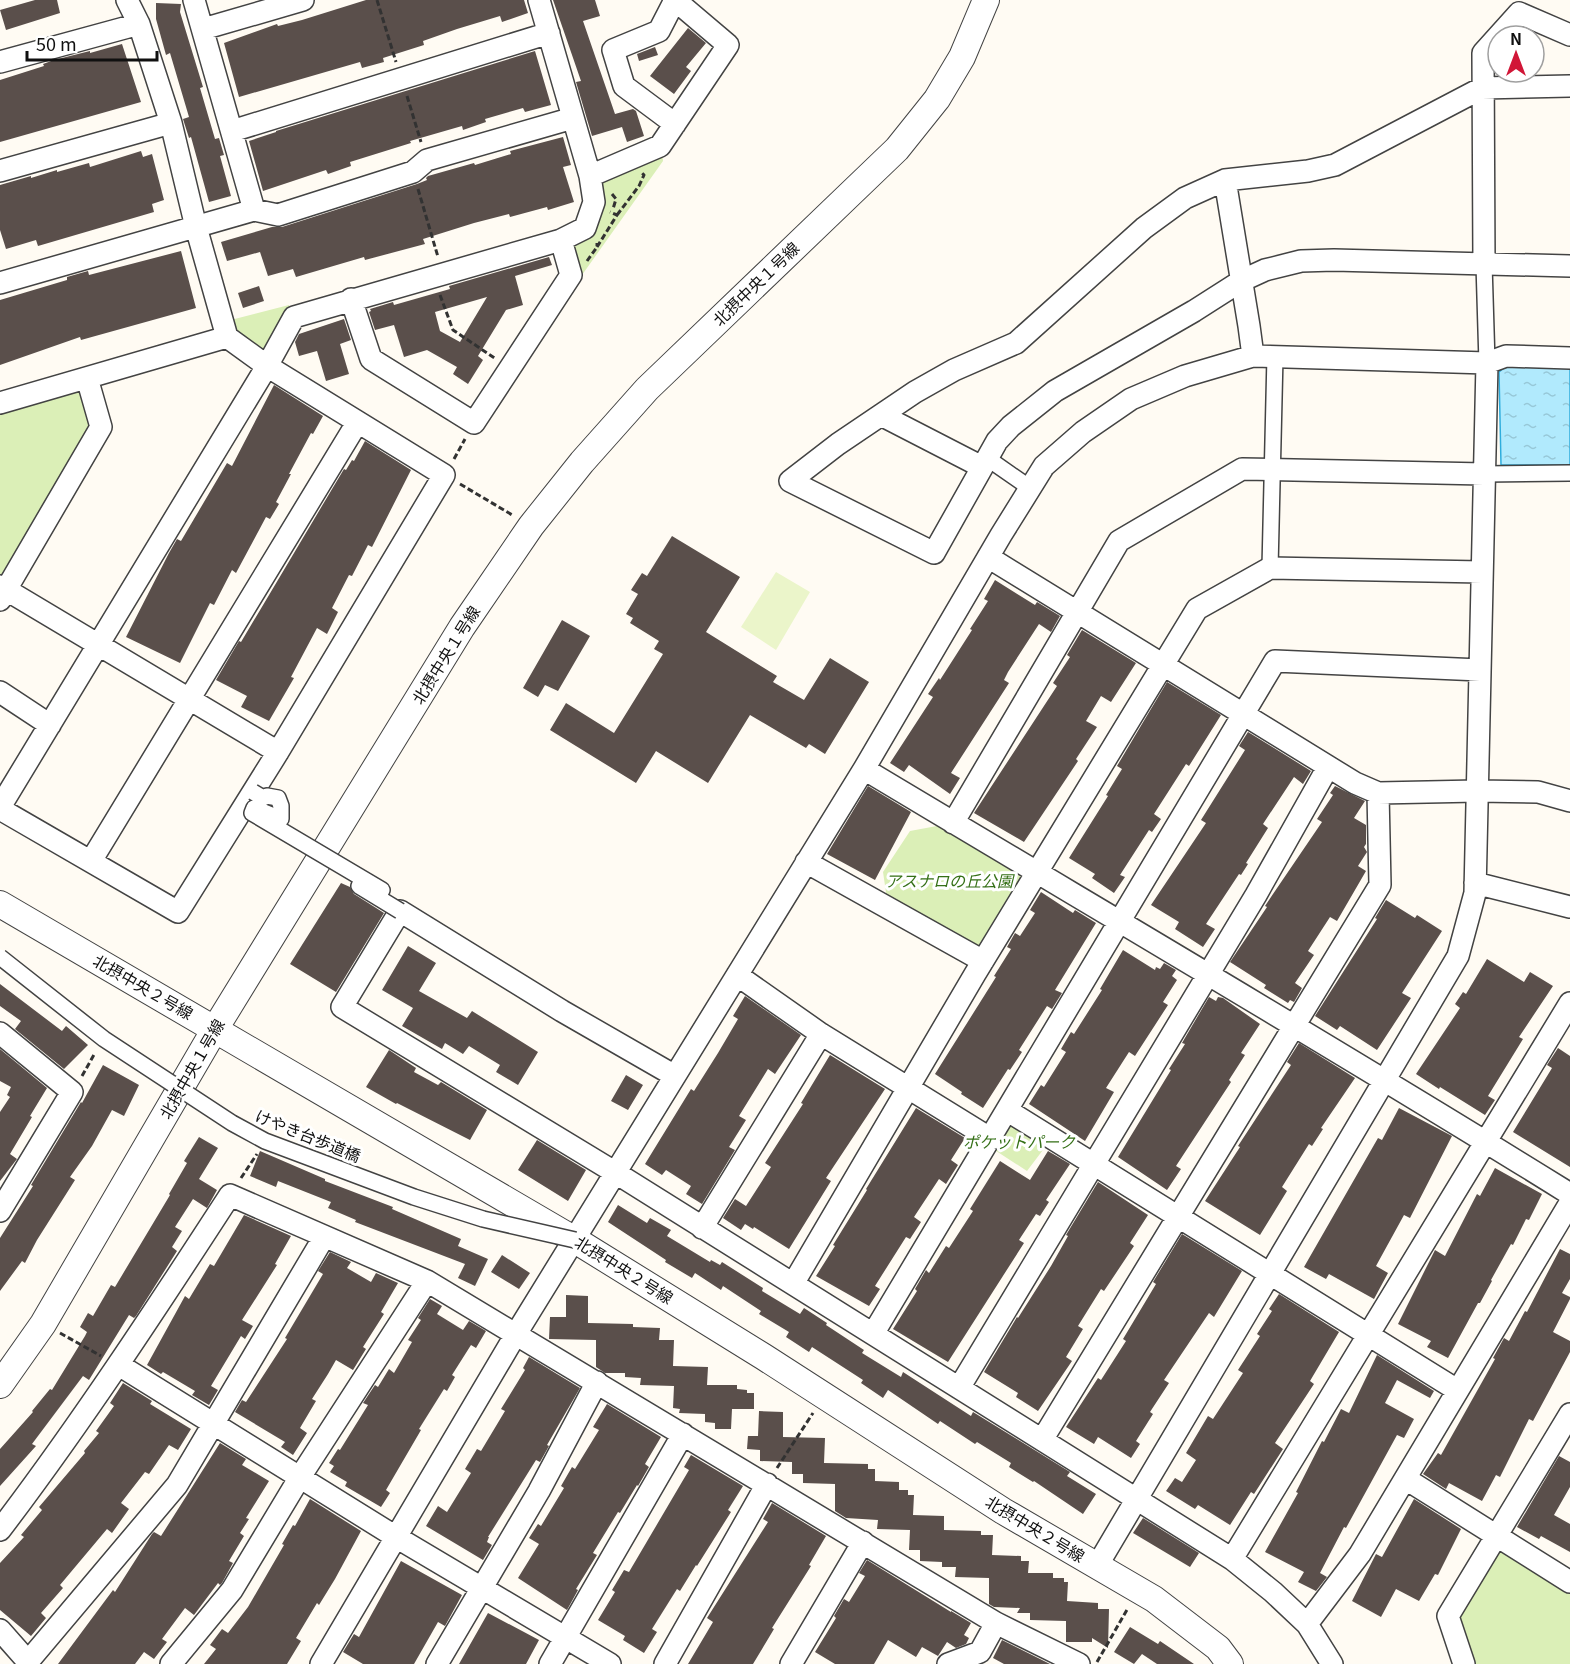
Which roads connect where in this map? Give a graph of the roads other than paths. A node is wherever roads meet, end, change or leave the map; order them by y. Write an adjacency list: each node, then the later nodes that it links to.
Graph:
1 (128, 0): 7 (street)
2 (194, 0): 8 (street)
3 (303, 0): 8 (street)
4 (539, 0): 9 (street)
5 (675, 0): 16 (street); 16 (street)
6 (986, 0): 79 (street, 北摂中央１号線)
7 (139, 24): 11 (street); 15 (street)
8 (203, 29): 17 (street)
9 (549, 33): 14 (street); 17 (street)
10 (1570, 35): 13 (street)
11 (0, 62)
12 (1570, 86): 13 (street)
13 (1482, 88): 20 (street); 24 (street)
14 (573, 118): 19 (street); 21 (street)
15 (171, 123): 18 (street); 22 (street)
16 (675, 124): 19 (street)
17 (232, 131): 21 (street)
18 (0, 171)
19 (590, 176): 23 (street)
20 (1225, 180): 26 (street); 37 (street)
21 (254, 210): 22 (street)
22 (196, 226): 27 (street); 29 (street)
23 (561, 240): 28 (street); 28 (street)
24 (1484, 264): 25 (street); 26 (street); 33 (street)
25 (1570, 266)
26 (1241, 281): 30 (street); 39 (street)
27 (0, 283)
28 (351, 299): 34 (street)
29 (227, 337): 34 (street); 35 (street)
30 (1253, 356): 31 (street); 43 (street)
31 (1275, 356): 33 (street); 40 (street)
32 (1570, 357): 33 (street)
33 (1486, 363): 42 (street)
34 (267, 366): 38 (street); 49 (street)
35 (87, 378): 36 (street); 47 (street)
36 (0, 403)
37 (881, 415): 39 (street); 39 (street)
38 (357, 423): 53 (street); 56 (street)
39 (984, 462): 43 (street)
40 (1271, 469): 42 (street); 45 (street); 48 (street)
41 (1570, 473): 42 (street)
42 (1484, 474): 46 (street)
43 (1030, 488): 44 (street)
44 (988, 557): 48 (street); 58 (street)
45 (1270, 568): 46 (street); 50 (street)
46 (1482, 572): 51 (street)
47 (2, 592): 49 (street)
48 (1077, 612): 50 (street); 64 (street)
49 (97, 645): 53 (street); 55 (street)
50 (1163, 665): 54 (street); 67 (street)
51 (1480, 670): 54 (street); 59 (street)
52 (0, 692): 55 (street)
53 (189, 699): 56 (street); 65 (street)
54 (1243, 714): 57 (street); 72 (street)
55 (50, 725): 63 (street)
56 (278, 752): 60 (street)
57 (1328, 767): 61 (street); 76 (street)
58 (864, 769): 64 (street); 66 (street)
59 (1477, 791): 61 (street); 62 (street); 68 (street)
60 (253, 792): 65 (street); 71 (street, bridge)
61 (1378, 793): 78 (street)
62 (1570, 801)
63 (0, 808): 65 (street)
64 (952, 823): 67 (street)
65 (91, 861)
66 (806, 862): 74 (street); 75 (street)
67 (1037, 873): 72 (street); 74 (street)
68 (1475, 883): 70 (street); 83 (street)
69 (0, 904): 79 (street, 北摂中央２号線)
70 (1570, 907)
71 (400, 911): 82 (street); 89 (street)
72 (1119, 922): 76 (street); 85 (street)
73 (0, 957): 96 (street, けやき台歩道橋, bridge)
74 (983, 961): 84 (street)
75 (737, 975): 81 (street); 82 (street)
76 (1208, 975): 78 (street); 88 (street)
77 (1570, 1003): 87 (street)
78 (1294, 1027): 83 (street); 93 (street)
79 (215, 1029): 96 (street, 北摂中央２号線); 105 (street, 北摂中央１号線)
80 (0, 1033): 92 (street)
81 (821, 1034): 84 (street); 94 (street)
82 (675, 1076): 89 (street)
83 (1384, 1081): 87 (street); 97 (street)
84 (908, 1088): 86 (street); 99 (street)
85 (1008, 1111): 86 (street); 88 (street)
86 (991, 1139): 101 (street)
87 (1486, 1141): 90 (street); 102 (street)
88 (1094, 1164): 93 (street); 106 (street)
89 (616, 1173): 94 (street); 96 (street)
90 (1570, 1194)
91 (1570, 1203): 107 (street)
92 (0, 1211)
93 (1178, 1216): 97 (street); 111 (street)
94 (702, 1228): 99 (street)
95 (324, 1237): 98 (street); 103 (street); 109 (street)
96 (575, 1240): 100 (street); 121 (street, 北摂中央２号線)
97 (1270, 1273): 102 (street); 115 (street)
98 (428, 1281): 100 (street); 112 (street)
99 (793, 1284): 101 (street)
100 (516, 1334): 104 (street); 118 (street)
101 (873, 1334): 106 (street)
102 (1368, 1334): 107 (street); 120 (street)
103 (119, 1365): 109 (street); 116 (street)
104 (597, 1382): 110 (street); 123 (street)
105 (0, 1385)
106 (959, 1388): 111 (street)
107 (1457, 1390): 113 (street)
108 (1570, 1414): 117 (street)
109 (212, 1424): 112 (street); 128 (street)
110 (683, 1434): 114 (street); 127 (street)
111 (1042, 1440): 115 (street)
112 (300, 1478): 118 (street); 130 (street)
113 (1406, 1479): 117 (street); 125 (street)
114 (767, 1484): 119 (street); 135 (street)
115 (1136, 1499): 120 (street); 121 (street)
116 (0, 1530)
117 (1497, 1536): 122 (street); 140 (street)
118 (396, 1537): 123 (street); 131 (street)
119 (863, 1542): 124 (street); 129 (street)
120 (1232, 1559): 125 (street)
121 (1097, 1566): 138 (street, 北摂中央２号線)
122 (1570, 1582)
123 (482, 1587): 127 (street); 132 (street)
124 (996, 1623): 136 (street); 137 (street)
125 (1307, 1624): 139 (street)
126 (0, 1630): 128 (street)
127 (566, 1638): 133 (street); 134 (street)
128 (29, 1663)
129 (794, 1663)
130 (171, 1664)
131 (321, 1664)
132 (437, 1664)
133 (550, 1664)
134 (610, 1664)
135 (665, 1664)
136 (948, 1664)
137 (1079, 1664)
138 (1230, 1664)
139 (1332, 1664)
140 (1464, 1664)

